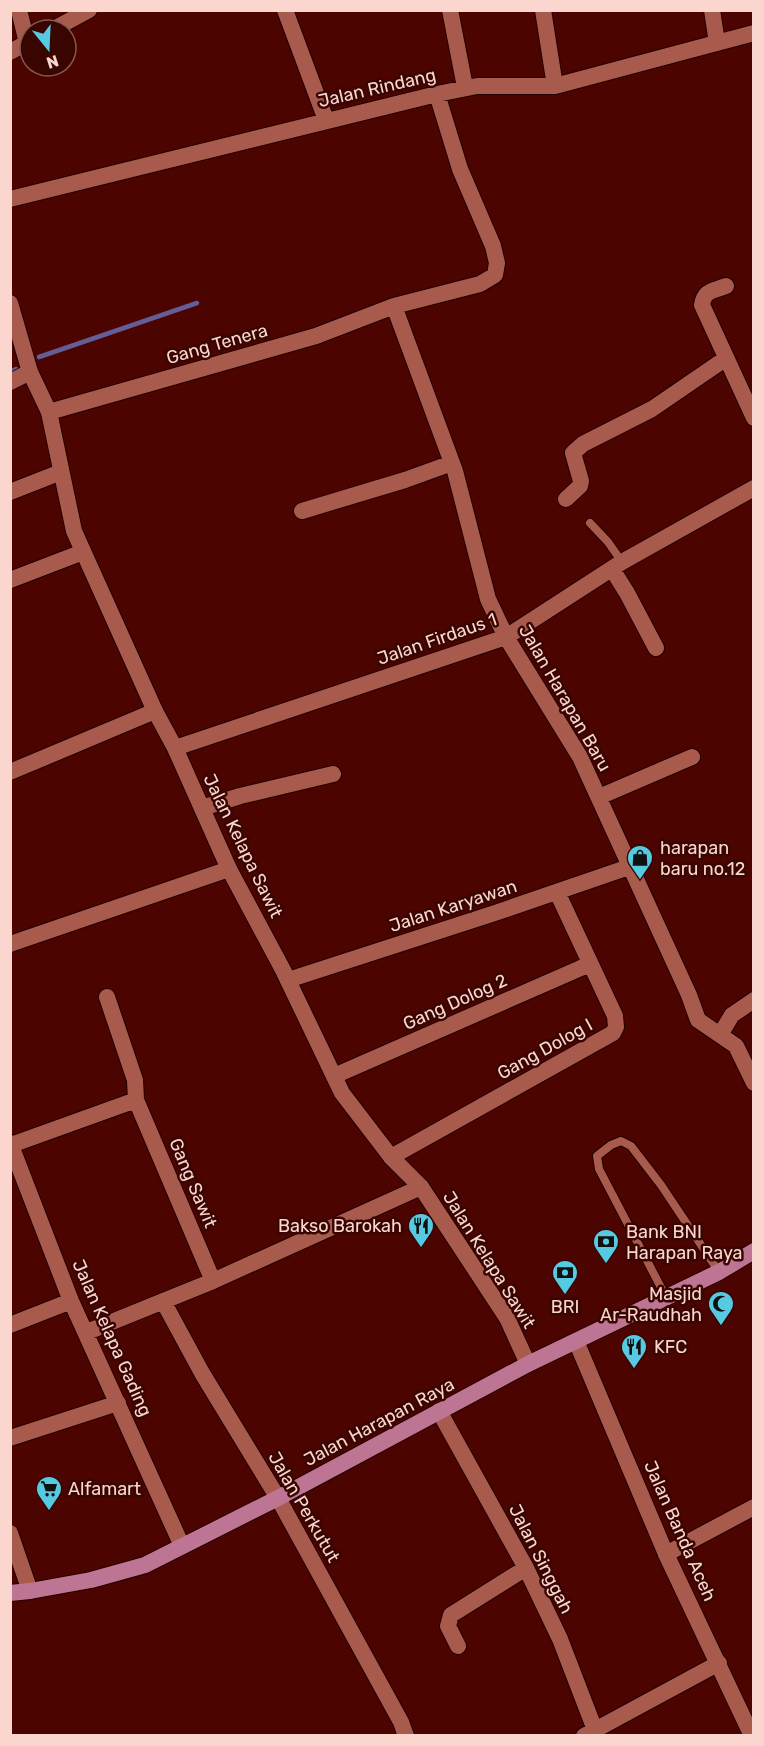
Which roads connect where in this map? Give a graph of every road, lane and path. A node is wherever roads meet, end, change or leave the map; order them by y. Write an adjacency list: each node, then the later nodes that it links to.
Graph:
1 (88, 10): 6 (street)
2 (285, 10): 12 (street)
3 (450, 10): 10 (street)
4 (543, 10): 9 (street)
5 (712, 10): 8 (street)
6 (74, 18)
7 (753, 33): 8 (street, Jalan Rindang)
8 (717, 43): 9 (street, Jalan Rindang)
9 (555, 86): 10 (street, Jalan Rindang)
10 (465, 87): 11 (street, Jalan Rindang)
11 (437, 94): 12 (street, Jalan Rindang); 15 (street, Gang Tenera)
12 (326, 120): 13 (street, Jalan Rindang)
13 (10, 199)
14 (726, 286): 17 (street)
15 (394, 306): 20 (street, Gang Tenera); 22 (street, Jalan Harapan Baru)
16 (12, 312): 18 (street, Jalan Kelapa Sawit)
17 (725, 358): 21 (street); 26 (street)
18 (30, 372): 19 (street); 20 (street, Jalan Kelapa Sawit)
19 (10, 382)
20 (49, 412): 23 (street, Jalan Kelapa Sawit)
21 (753, 418)
22 (452, 463): 27 (street); 32 (street, Jalan Harapan Baru)
23 (61, 472): 25 (street); 29 (street, Jalan Kelapa Sawit)
24 (753, 488): 30 (street, Jalan Firdaus 1)
25 (10, 492)
26 (566, 499)
27 (302, 511)
28 (590, 523): 30 (lane)
29 (83, 552): 31 (street); 34 (street, Jalan Kelapa Sawit)
30 (617, 566): 32 (street, Jalan Firdaus 1); 33 (street)
31 (10, 580)
32 (506, 637): 35 (street, Jalan Firdaus 1); 39 (street, Jalan Harapan Baru)
33 (656, 648)
34 (155, 711): 35 (street, Jalan Kelapa Sawit); 37 (street)
35 (175, 748): 40 (street, Jalan Kelapa Sawit)
36 (692, 757): 39 (street)
37 (10, 772)
38 (333, 774): 40 (street)
39 (599, 797): 41 (street, Jalan Harapan Baru)
40 (202, 808): 42 (street, Jalan Kelapa Sawit)
41 (629, 867): 43 (street, Jalan Karyawan); 49 (street, Jalan Harapan Baru)
42 (229, 869): 44 (street); 46 (street, Jalan Kelapa Sawit)
43 (556, 892): 45 (street, Gang Dolog I); 46 (street, Jalan Karyawan)
44 (10, 944)
45 (590, 964): 50 (street, Gang Dolog 2); 54 (street, Gang Dolog I)
46 (288, 980): 50 (street, Jalan Kelapa Sawit)
47 (107, 997): 52 (street, Gang Sawit)
48 (753, 1000): 49 (street)
49 (720, 1035): 51 (street, Jalan Harapan Baru)
50 (334, 1076): 54 (street, Jalan Kelapa Sawit)
51 (753, 1083)
52 (136, 1100): 53 (street); 58 (street, Gang Sawit)
53 (11, 1144): 60 (street, Jalan Kelapa Gading)
54 (391, 1157): 55 (street, Jalan Kelapa Sawit)
55 (421, 1187): 58 (street); 65 (street, Jalan Kelapa Sawit)
56 (753, 1251): 57 (main road, Jalan Harapan Raya)
57 (719, 1272): 59 (main road, Jalan Harapan Raya); 59 (lane)
58 (213, 1281): 61 (street)
59 (666, 1297): 64 (main road, Jalan Harapan Raya)
60 (71, 1301): 62 (street); 63 (street, Jalan Kelapa Gading)
61 (163, 1301): 63 (street); 69 (street, Jalan Perkutut)
62 (10, 1325)
63 (87, 1332): 66 (street, Jalan Kelapa Gading)
64 (576, 1341): 65 (main road, Jalan Harapan Raya); 73 (street, Jalan Banda Aceh)
65 (528, 1365): 67 (main road, Jalan Harapan Raya)
66 (118, 1403): 68 (street); 72 (street, Jalan Kelapa Gading)
67 (439, 1411): 69 (main road, Jalan Harapan Raya); 74 (street, Jalan Singgah)
68 (10, 1438)
69 (278, 1498): 72 (main road, Jalan Harapan Raya); 80 (street, Jalan Perkutut)
70 (753, 1507): 73 (street)
71 (10, 1533): 75 (street)
72 (182, 1546): 75 (main road, Jalan Harapan Raya)
73 (666, 1554): 78 (street, Jalan Banda Aceh)
74 (526, 1568): 77 (street); 79 (street, Jalan Singgah)
75 (30, 1592): 76 (main road, Jalan Harapan Raya)
76 (10, 1593)
77 (458, 1646)
78 (719, 1663): 79 (street); 81 (street, Jalan Banda Aceh)
79 (590, 1733)
80 (406, 1736)
81 (752, 1736)

